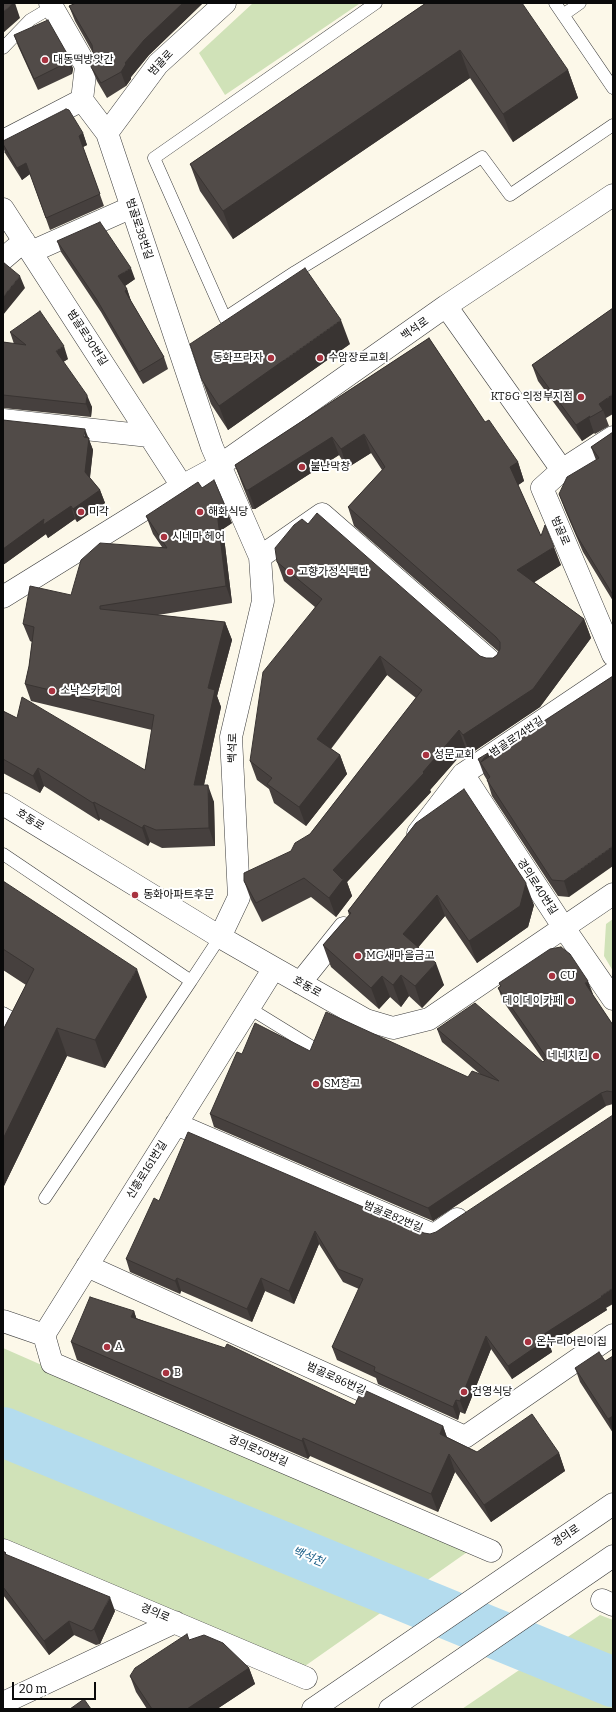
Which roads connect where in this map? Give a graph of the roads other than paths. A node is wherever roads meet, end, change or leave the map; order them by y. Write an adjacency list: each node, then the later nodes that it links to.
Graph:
1 (225, 3): 11 (street, 범골로)
2 (376, 3): 10 (lane)
3 (555, 3): 6 (lane)
4 (580, 3): 6 (lane)
5 (51, 5): 7 (lane); 9 (street)
6 (563, 15): 8 (lane)
7 (3, 48)
8 (613, 88)
9 (82, 100): 11 (street, 범골로38번길); 12 (street)
10 (613, 125)
11 (107, 132): 14 (street, 범골로38번길)
12 (3, 141)
13 (613, 195): 18 (street, 백석로)
14 (132, 207): 16 (street); 22 (street, 범골로38번길)
15 (3, 209): 16 (street, 범골로30번길)
16 (28, 247): 17 (street); 20 (street, 범골로30번길)
17 (3, 258)
18 (446, 306): 22 (street, 백석로); 23 (street)
19 (3, 420): 20 (street)
20 (150, 436): 24 (street, 범골로30번길)
21 (613, 436): 23 (street, 범골로)
22 (219, 466): 24 (street, 백석로); 25 (street, 백석로)
23 (562, 470): 27 (street, 범골로)
24 (182, 486): 26 (street, 백석로)
25 (260, 557): 28 (street); 35 (street, 백석로)
26 (3, 598)
27 (613, 655)
28 (495, 664)
29 (613, 673): 30 (street, 범골로74번길)
30 (463, 774): 32 (street, 범골로74번길); 38 (street, 경의로40번길)
31 (3, 804): 39 (street, 호동로)
32 (404, 851)
33 (3, 854): 41 (lane)
34 (259, 870): 35 (street)
35 (238, 881): 39 (street, 백석로)
36 (613, 894): 38 (street, 호동로)
37 (356, 912): 42 (street)
38 (564, 928): 42 (street, 호동로); 43 (street, 경의로40번길)
39 (220, 937): 40 (street, 호동로); 41 (lane)
40 (274, 968): 42 (street, 호동로); 44 (street, 신흥로161번길)
41 (191, 981): 49 (lane)
42 (300, 983)
43 (613, 999)
44 (249, 1008): 47 (lane); 48 (street, 신흥로161번길)
45 (3, 1013): 46 (lane)
46 (3, 1030)
47 (314, 1048)
48 (176, 1124): 50 (street, 범골로82번길); 51 (street, 신흥로161번길)
49 (45, 1198)
50 (473, 1208)
51 (87, 1266): 53 (street, 신흥로161번길); 54 (street, 범골로86번길)
52 (3, 1321): 53 (street)
53 (44, 1335): 57 (street, 경의로50번길)
54 (613, 1335)
55 (613, 1504): 63 (street, 경의로)
56 (3, 1550): 59 (street, 경의로)
57 (491, 1551)
58 (613, 1556): 62 (street)
59 (175, 1622): 60 (street, 경의로); 61 (street)
60 (306, 1678)
61 (3, 1703)
62 (398, 1704)
63 (313, 1709)

